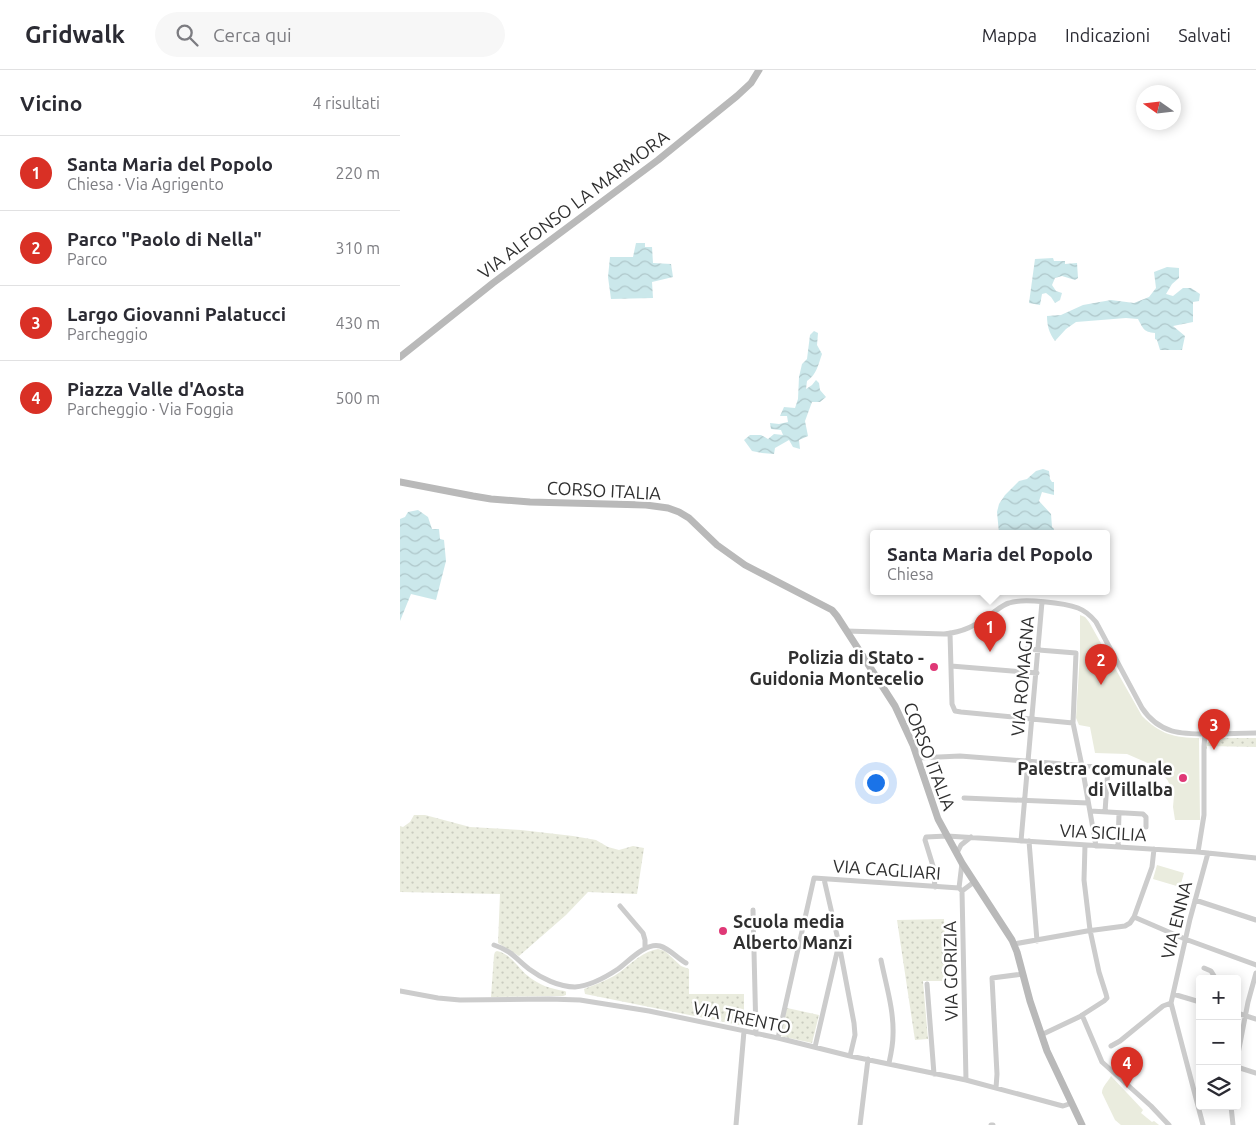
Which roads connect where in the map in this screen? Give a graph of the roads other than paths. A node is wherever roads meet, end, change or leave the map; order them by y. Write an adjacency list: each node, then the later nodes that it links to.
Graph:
1 (756, 71): 2 (street, VIA ALFONSO LA MARMORA)
2 (400, 356)
3 (400, 482): 5 (street, CORSO ITALIA)
4 (1042, 602): 6 (street); 8 (street, VIA ROMAGNA); 14 (street)
5 (846, 630): 6 (street); 15 (street, CORSO ITALIA)
6 (950, 633): 9 (street)
7 (1026, 649): 8 (street)
8 (1039, 650): 10 (street, VIA ROMAGNA); 12 (street)
9 (951, 666): 10 (street); 11 (street)
10 (1036, 673): 11 (street, VIA ROMAGNA)
11 (1032, 720): 12 (street); 16 (street, VIA ROMAGNA)
12 (1073, 723): 17 (street)
13 (1256, 733): 14 (street)
14 (1205, 734): 35 (street)
15 (918, 758): 16 (street); 27 (street, CORSO ITALIA)
16 (1028, 762): 17 (street); 21 (street, VIA ROMAGNA)
17 (1082, 766): 18 (street); 22 (street)
18 (1108, 768): 19 (street); 24 (street)
19 (1153, 771)
20 (964, 798): 21 (street)
21 (1025, 801): 22 (street); 29 (street, VIA ROMAGNA)
22 (1088, 803): 23 (street)
23 (1090, 811): 24 (street); 32 (street)
24 (1105, 812): 25 (street)
25 (1119, 813): 26 (street); 33 (street)
26 (1146, 827)
27 (948, 836): 28 (street, VIA SICILIA); 37 (street, CORSO ITALIA); 42 (street, VIA SICILIA)
28 (971, 837): 29 (street, VIA SICILIA); 37 (street)
29 (1021, 841): 30 (street, VIA SICILIA)
30 (1029, 841): 31 (street, VIA SICILIA); 51 (street)
31 (1085, 845): 32 (street, VIA SICILIA); 49 (street)
32 (1096, 846): 33 (street, VIA SICILIA)
33 (1118, 847): 34 (street, VIA SICILIA)
34 (1154, 849): 35 (street, VIA SICILIA); 47 (street)
35 (1198, 852): 36 (street, VIA SICILIA)
36 (1208, 852): 38 (street, VIA SICILIA); 44 (street, VIA ENNA)
37 (957, 853): 39 (street, CORSO ITALIA)
38 (1256, 858)
39 (962, 863): 41 (street, CORSO ITALIA); 43 (street, VIA GORIZIA)
40 (824, 879): 42 (street, VIA CAGLIARI); 52 (street); 77 (street, VIA CAGLIARI)
41 (974, 882): 43 (street); 53 (street, CORSO ITALIA)
42 (935, 886): 43 (street, VIA CAGLIARI)
43 (960, 890): 87 (street, VIA GORIZIA)
44 (1194, 900): 48 (street); 50 (street, VIA ENNA)
45 (620, 906): 55 (street)
46 (753, 910): 75 (street)
47 (1134, 917): 49 (street); 50 (street)
48 (1256, 920)
49 (1090, 930): 51 (street); 70 (street)
50 (1185, 940): 58 (street); 66 (street, VIA ENNA)
51 (1037, 941): 53 (street)
52 (839, 944): 80 (street); 81 (street)
53 (1014, 944): 61 (street, CORSO ITALIA)
54 (494, 945): 64 (street)
55 (645, 948): 57 (street); 64 (street)
56 (881, 960): 83 (street)
57 (686, 963)
58 (1256, 965)
59 (1204, 968): 62 (street)
60 (1256, 972): 72 (street)
61 (1023, 974): 76 (street, CORSO ITALIA); 88 (street)
62 (1214, 975)
63 (927, 984): 86 (street)
64 (579, 986): 67 (street)
65 (400, 991): 67 (street, VIA TRENTO)
66 (1174, 994): 68 (street); 69 (street, VIA ENNA)
67 (580, 1000): 74 (street, VIA TRENTO)
68 (1196, 1001)
69 (1171, 1003): 79 (street); 95 (street)
70 (1082, 1015): 76 (street); 94 (street)
71 (1241, 1015): 72 (street)
72 (1245, 1016): 73 (street); 78 (street)
73 (1256, 1019)
74 (744, 1031): 75 (street, VIA TRENTO); 91 (street)
75 (756, 1034): 77 (street, VIA TRENTO)
76 (1041, 1034): 89 (street, CORSO ITALIA)
77 (778, 1038): 80 (street, VIA TRENTO)
78 (1241, 1038)
79 (1111, 1046)
80 (815, 1047): 81 (street, VIA TRENTO)
81 (850, 1056): 82 (street, VIA TRENTO)
82 (868, 1059): 83 (street, VIA TRENTO); 92 (street)
83 (889, 1063): 86 (street, VIA TRENTO)
84 (1241, 1068): 85 (street)
85 (1256, 1073)
86 (934, 1074): 87 (street, VIA TRENTO)
87 (966, 1080): 88 (street, VIA TRENTO)
88 (996, 1088): 89 (street, VIA TRENTO)
89 (1072, 1103): 93 (street, CORSO ITALIA)
90 (1232, 1110): 96 (street)
91 (736, 1125)
92 (860, 1125)
93 (1082, 1125)
94 (1169, 1125)
95 (1203, 1125)
96 (1233, 1125)

